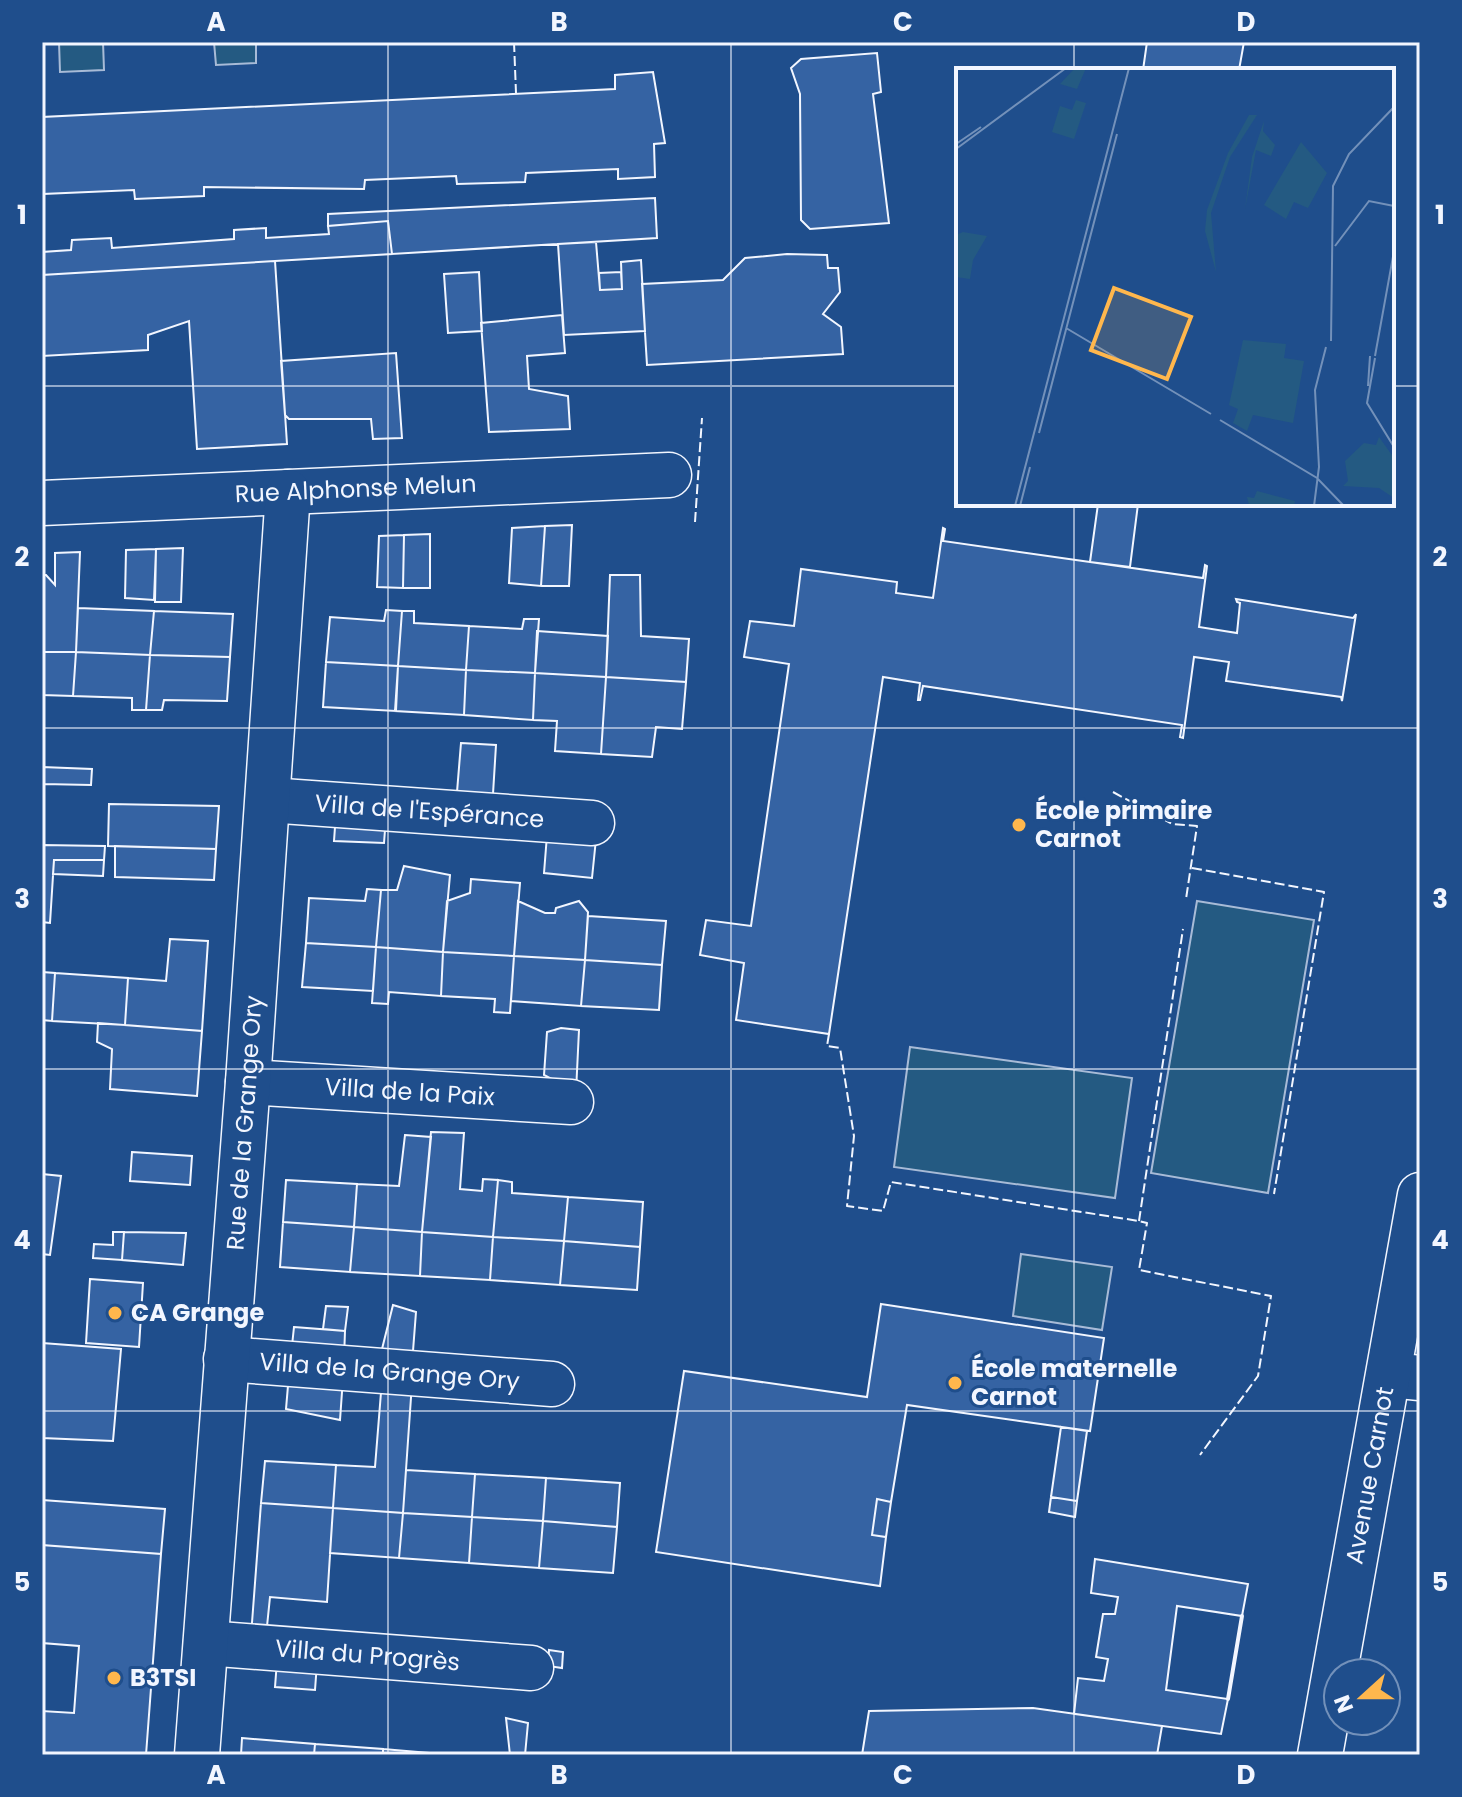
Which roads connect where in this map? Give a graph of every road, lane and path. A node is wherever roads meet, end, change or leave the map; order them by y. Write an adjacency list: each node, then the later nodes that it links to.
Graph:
1 (669, 475): 2 (street, Rue Alphonse Melun)
2 (288, 492): 3 (street, Rue Alphonse Melun); 4 (street, Rue de la Grange Ory)
3 (42, 503)
4 (268, 800): 5 (street, Villa de l'Espérance); 6 (street, Rue de la Grange Ory)
5 (592, 823)
6 (248, 1082): 7 (street, Villa de la Paix); 9 (street, Rue de la Grange Ory)
7 (571, 1102)
8 (1420, 1195): 10 (street, Avenue Carnot)
9 (226, 1359): 11 (street, Villa de la Grange Ory); 12 (street, Rue de la Grange Ory)
10 (1405, 1377): 15 (street, Avenue Carnot)
11 (552, 1384)
12 (206, 1643): 13 (street, Villa du Progrès); 14 (street, Rue de la Grange Ory)
13 (531, 1668)
14 (197, 1755)
15 (1320, 1755)

